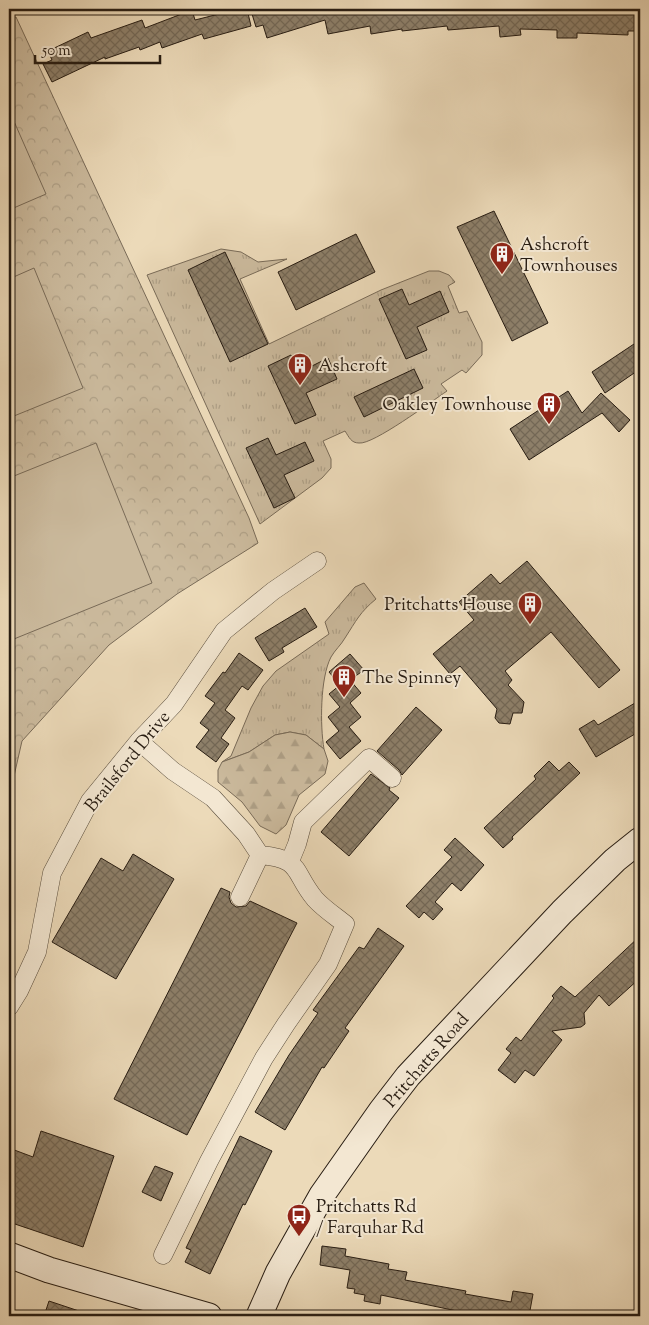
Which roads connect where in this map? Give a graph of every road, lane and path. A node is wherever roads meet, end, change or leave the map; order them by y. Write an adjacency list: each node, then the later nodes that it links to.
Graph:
1 (316, 562): 2 (street, Brailsford Drive)
2 (139, 740): 5 (street); 8 (street, Brailsford Drive)
3 (392, 778): 6 (street)
4 (640, 840): 12 (street, Pritchatts Road)
5 (260, 855): 6 (street); 7 (street)
6 (290, 861): 10 (street)
7 (240, 897)
8 (9, 1007)
9 (9, 1255): 11 (street)
10 (163, 1255)
11 (209, 1316)
12 (259, 1316)

